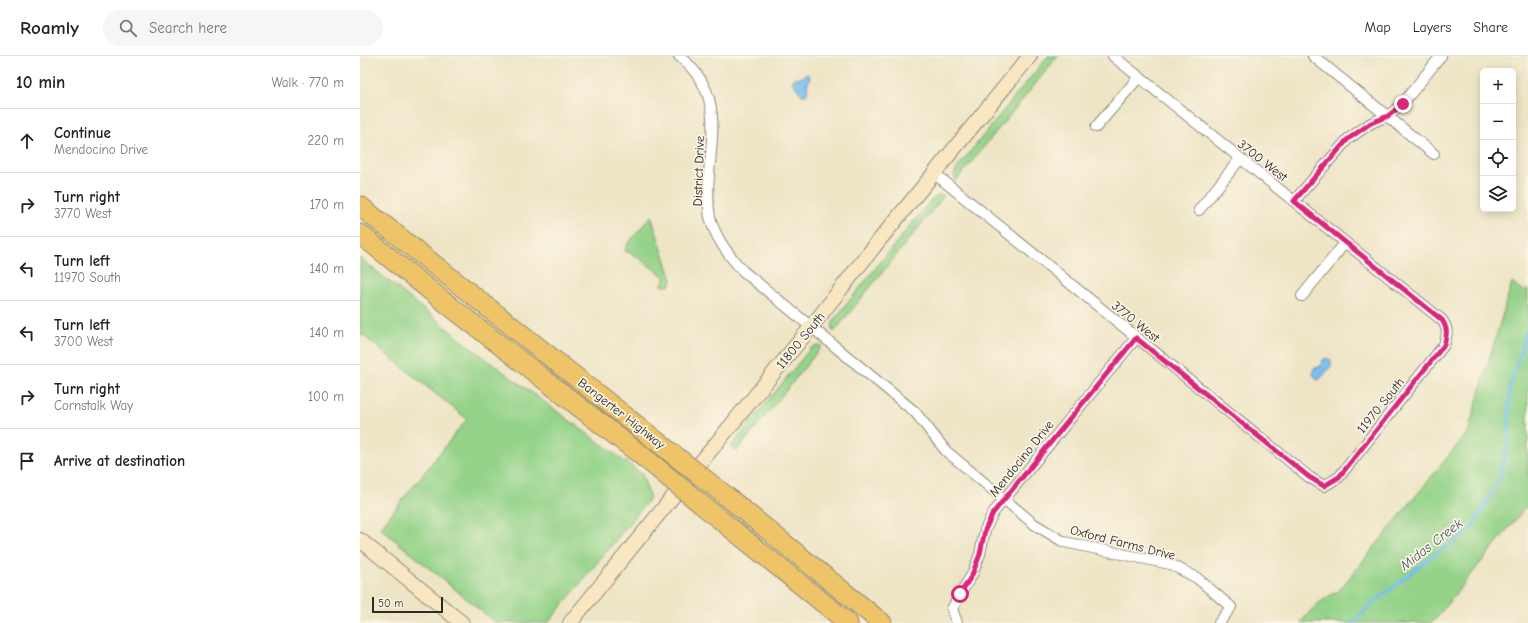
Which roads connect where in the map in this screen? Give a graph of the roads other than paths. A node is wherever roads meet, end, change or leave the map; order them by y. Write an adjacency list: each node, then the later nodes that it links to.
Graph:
1 (679, 56): 20 (street, District Drive)
2 (1030, 56): 11 (main road, 11800 South)
3 (1113, 56): 6 (street, 3700 West)
4 (1313, 56): 7 (street)
5 (1440, 56): 7 (street)
6 (1139, 77): 8 (street); 10 (street, 3700 West)
7 (1388, 116): 9 (street); 12 (street)
8 (1096, 127)
9 (1434, 154)
10 (1240, 159): 12 (street, 3700 West); 14 (street)
11 (935, 174): 20 (main road, 11800 South); 22 (street, 3770 West)
12 (1294, 201): 16 (street, 3700 West)
13 (360, 206): 29 (highway, Bangerter Highway, bridge)
14 (1199, 210)
15 (360, 234): 19 (highway, Bangerter Highway)
16 (1345, 243): 18 (street); 21 (street, 3700 West)
17 (360, 250): 19 (highway)
18 (1302, 296)
19 (441, 300): 28 (highway, Bangerter Highway, bridge)
20 (811, 327): 24 (street, Oxford Farms Drive); 27 (main road, 11800 South)
21 (1447, 334): 23 (street, 11970 South)
22 (1136, 338): 23 (street, 3770 West); 24 (street, Mendocino Drive)
23 (1324, 486)
24 (1005, 498): 30 (street, Mendocino Drive); 31 (street, Oxford Farms Drive)
25 (360, 540): 26 (main road)
26 (462, 623)
27 (570, 623)
28 (848, 623)
29 (882, 623)
30 (956, 623)
31 (1220, 623)

